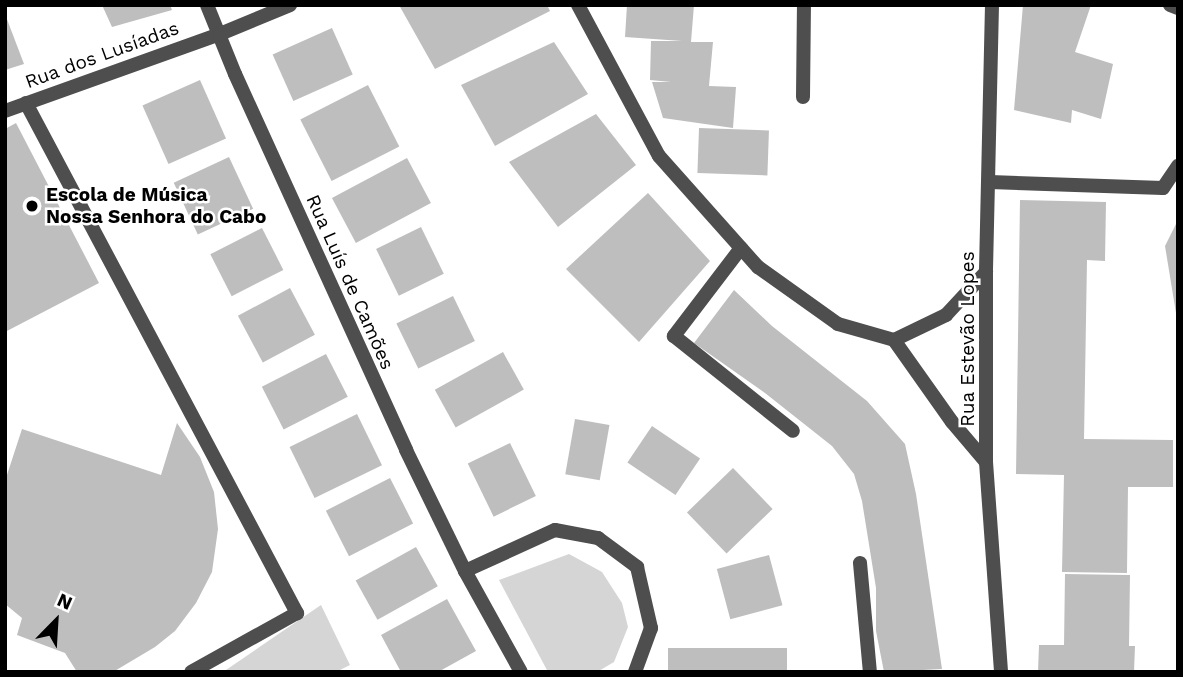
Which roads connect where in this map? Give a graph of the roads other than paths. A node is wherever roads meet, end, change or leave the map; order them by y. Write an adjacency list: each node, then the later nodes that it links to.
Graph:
1 (207, 5): 8 (street, Rua Luís de Camões)
2 (290, 5): 8 (street, Rua dos Lusíadas)
3 (578, 5): 14 (street)
4 (804, 5): 9 (street)
5 (992, 5): 13 (street, Rua Estevão Lopes)
6 (1170, 5): 7 (street)
7 (1178, 8)
8 (220, 34): 10 (street, Rua dos Lusíadas); 20 (street, Rua Luís de Camões)
9 (803, 97)
10 (26, 103): 11 (street, Rua dos Lusíadas); 21 (street)
11 (5, 111)
12 (1178, 166): 13 (street)
13 (990, 182): 15 (street, Rua Estevão Lopes)
14 (741, 248): 16 (street); 17 (street)
15 (986, 272): 16 (street); 18 (street, Rua Estevão Lopes)
16 (894, 340): 18 (street)
17 (793, 431)
18 (986, 461): 25 (street, Rua Estevão Lopes)
19 (860, 563): 24 (street)
20 (465, 571): 22 (street, Rua Luís de Camões); 23 (street)
21 (191, 672)
22 (521, 672)
23 (635, 672)
24 (870, 672)
25 (1001, 672)

